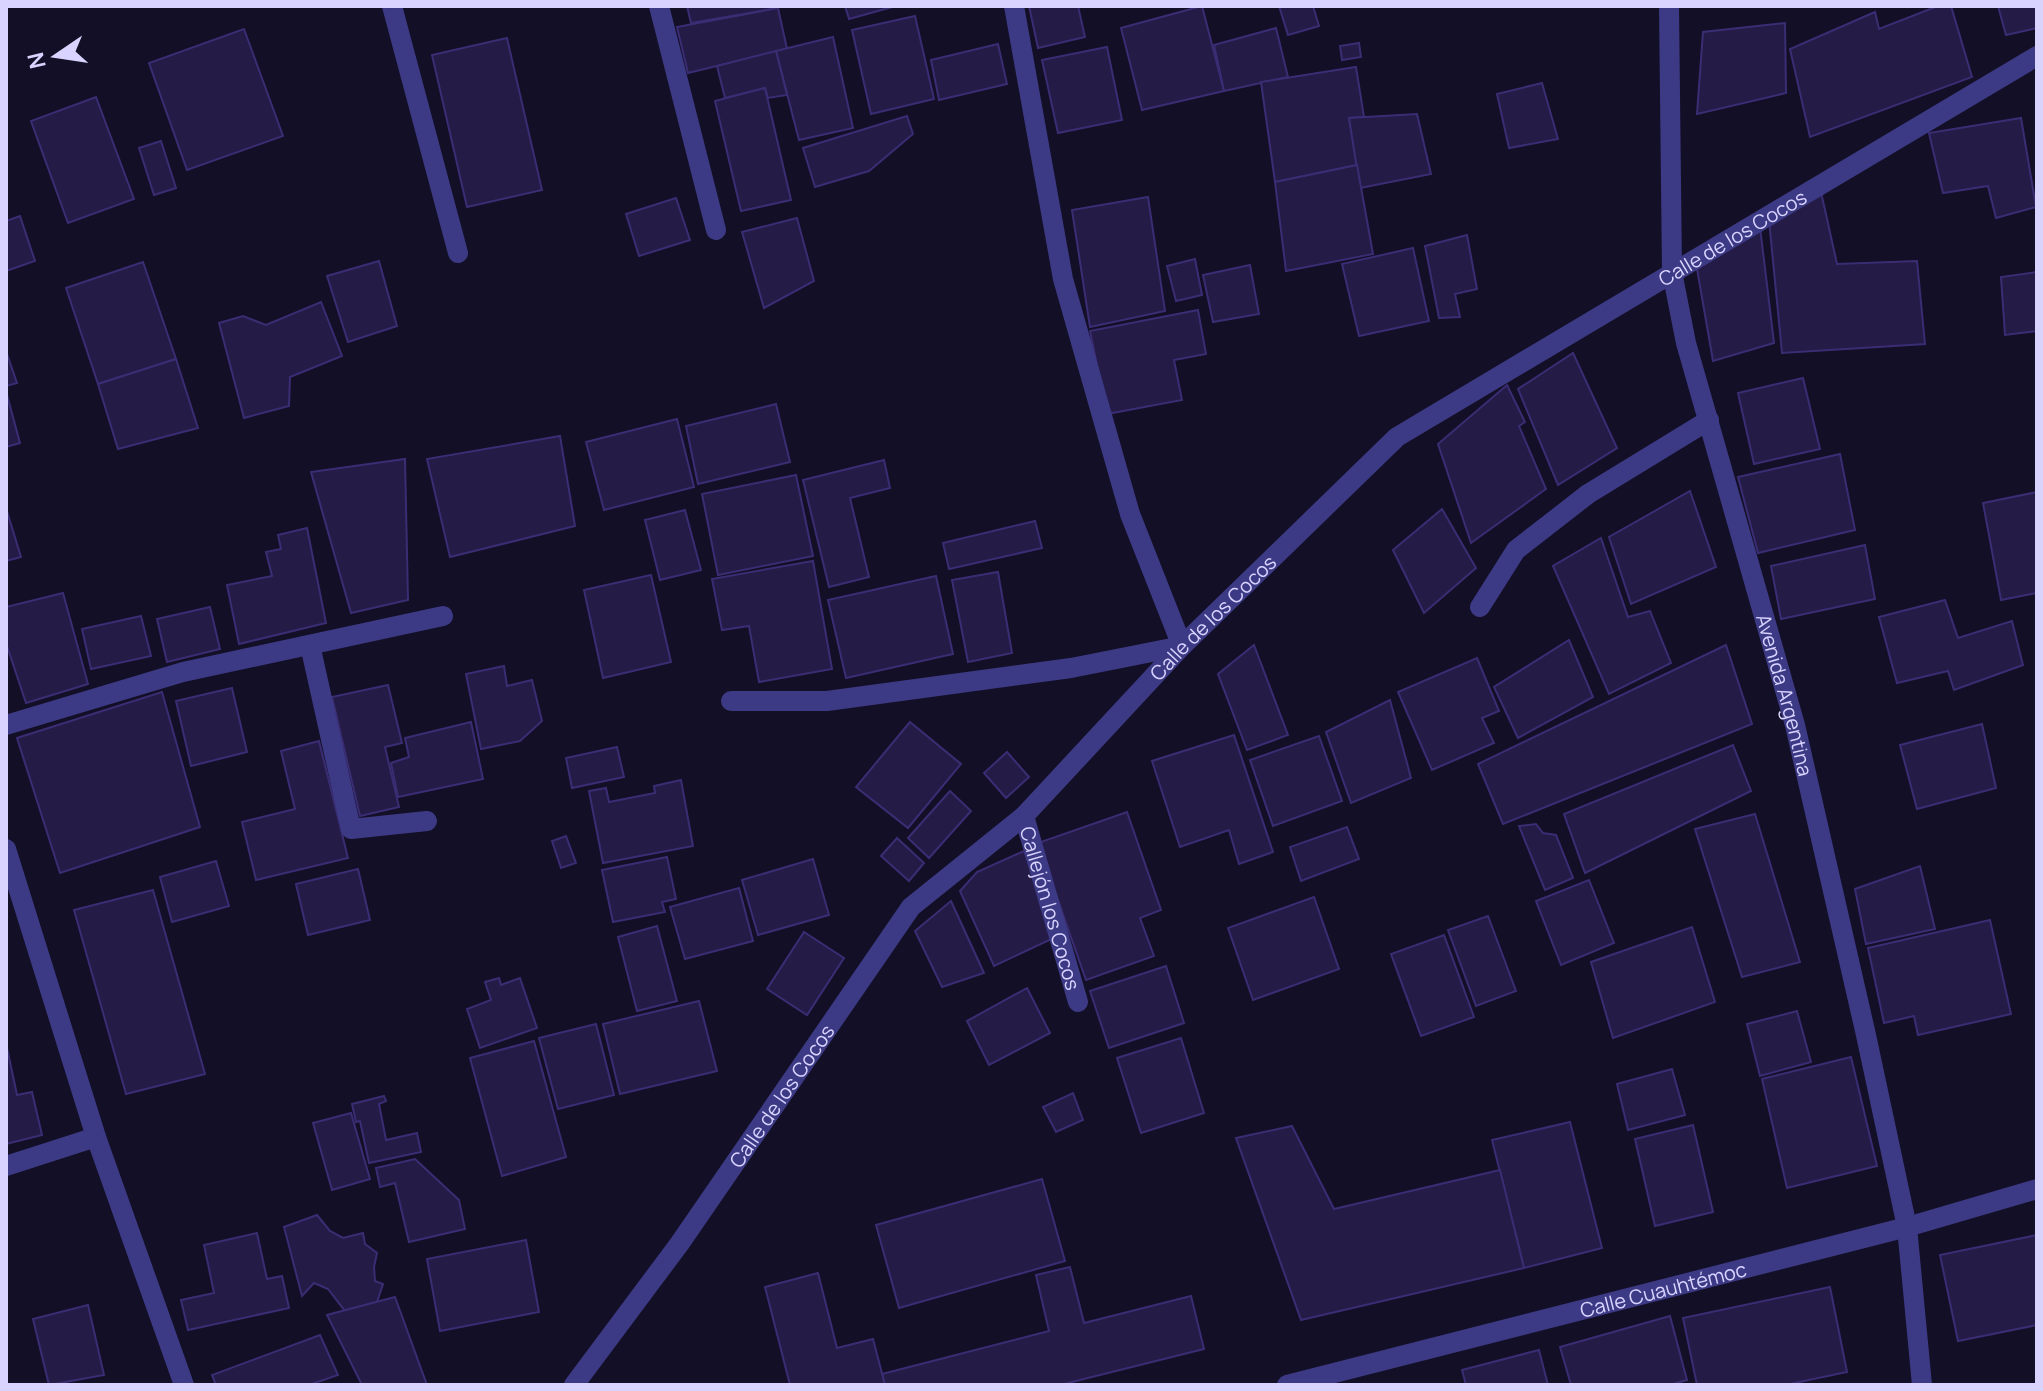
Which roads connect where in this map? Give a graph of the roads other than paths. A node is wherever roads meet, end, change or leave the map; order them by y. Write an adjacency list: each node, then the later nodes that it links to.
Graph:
1 (392, 6): 7 (street)
2 (659, 6): 6 (street)
3 (1014, 6): 13 (street)
4 (1669, 6): 8 (street, Avenida Argentina)
5 (2037, 56): 8 (street, Calle de los Cocos)
6 (716, 230)
7 (458, 253)
8 (1672, 272): 9 (street, Avenida Argentina); 13 (street, Calle de los Cocos)
9 (1709, 420): 10 (street); 23 (street, Avenida Argentina)
10 (1480, 607)
11 (443, 616): 12 (street)
12 (310, 645): 15 (street); 17 (street)
13 (1182, 646): 14 (street); 16 (street, Calle de los Cocos)
14 (731, 701)
15 (6, 725)
16 (1024, 816): 19 (street, Callejón los Cocos); 25 (street, Calle de los Cocos)
17 (427, 821)
18 (6, 849): 20 (street)
19 (1078, 1002)
20 (96, 1137): 21 (street); 24 (street)
21 (6, 1166)
22 (2037, 1189): 23 (street, Calle Cuauhtémoc)
23 (1907, 1227): 26 (street, Calle Cuauhtémoc); 27 (street, Avenida Argentina)
24 (184, 1385)
25 (574, 1385)
26 (1287, 1385)
27 (1922, 1385)

